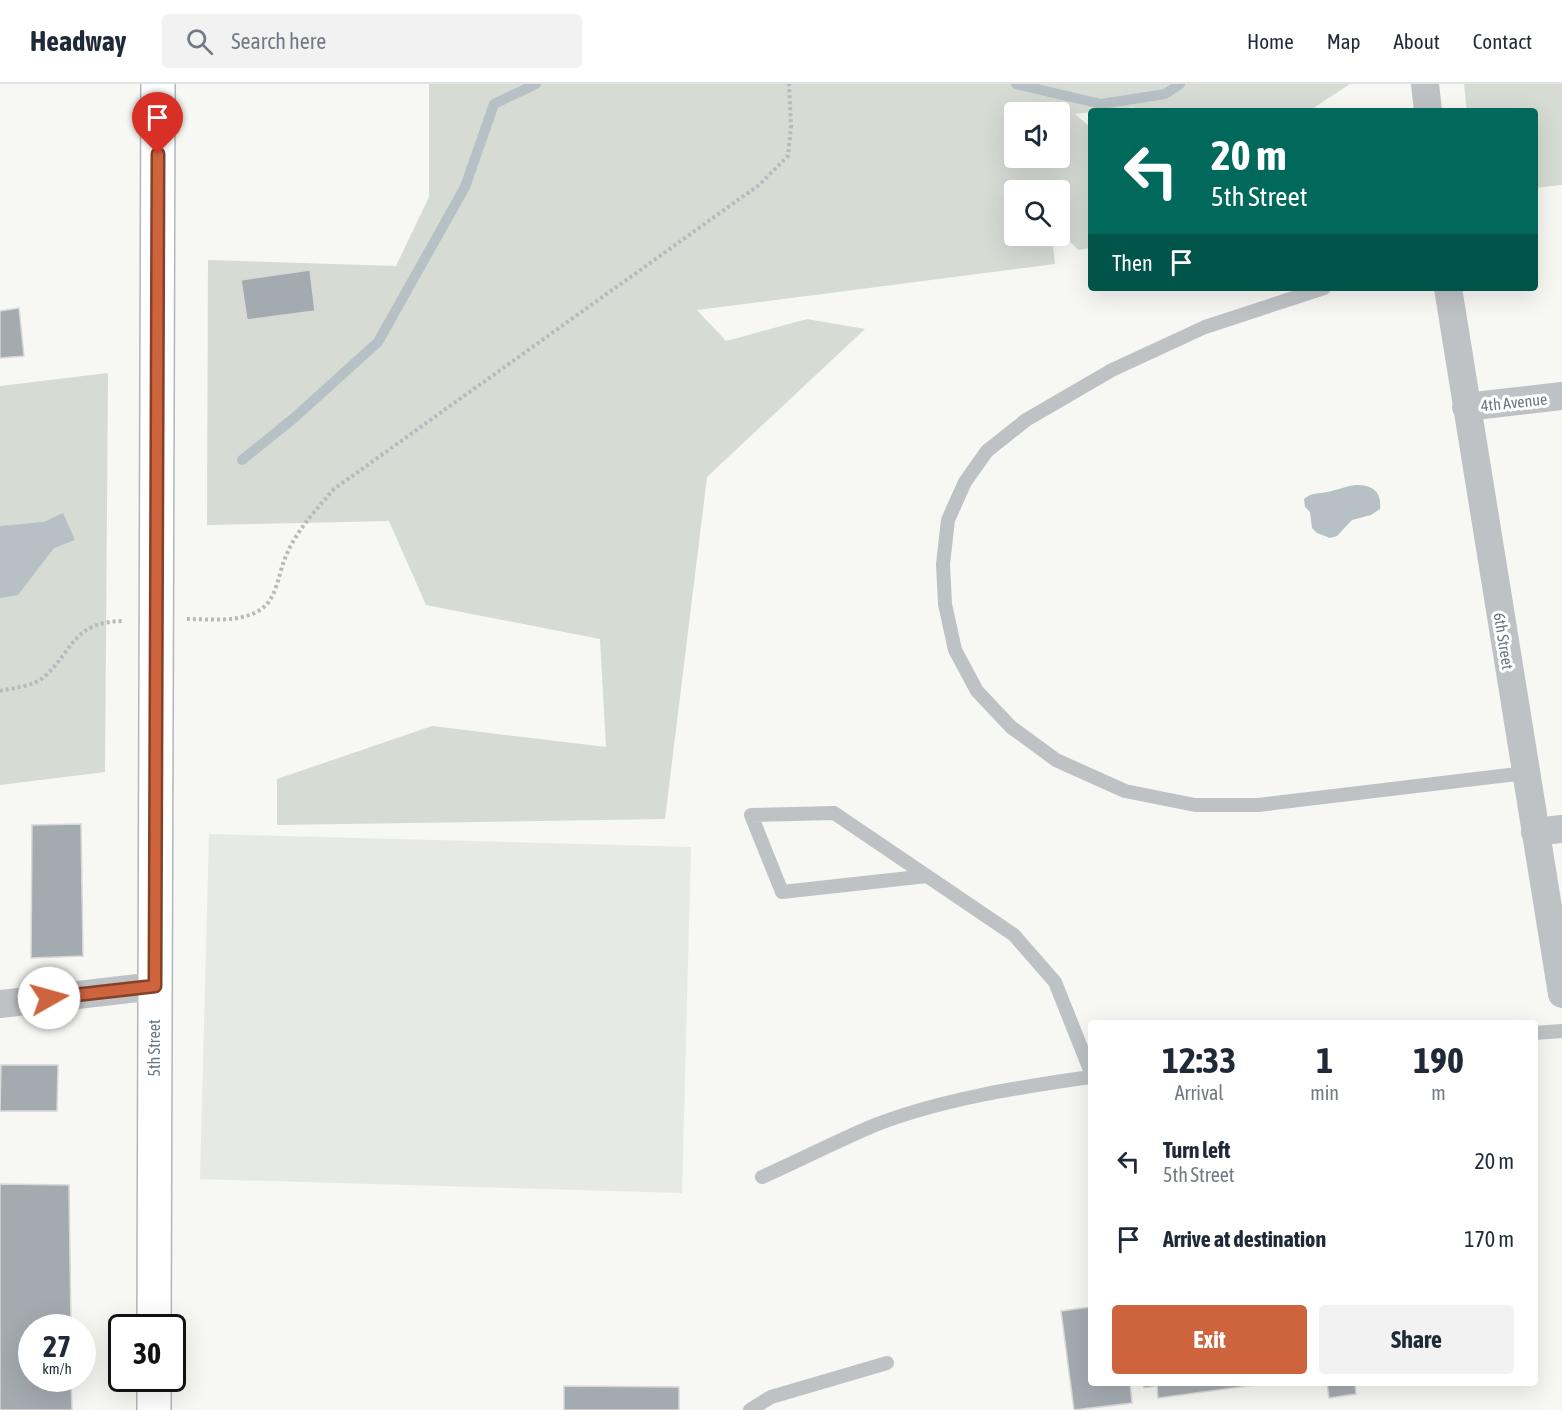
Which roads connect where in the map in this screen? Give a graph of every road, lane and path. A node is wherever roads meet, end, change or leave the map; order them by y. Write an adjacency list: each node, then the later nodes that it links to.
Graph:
1 (158, 84): 9 (street, 5th Street)
2 (1425, 84): 4 (street)
3 (790, 87): 9 (path)
4 (1428, 108)
5 (1315, 291): 11 (lane)
6 (1448, 291): 8 (street, 6th Street)
7 (1562, 396): 8 (street, 4th Avenue)
8 (1466, 407): 11 (street, 6th Street)
9 (156, 620): 10 (path); 14 (street, 5th Street)
10 (0, 691)
11 (1526, 773): 12 (street, 6th Street)
12 (1549, 831): 15 (street, 6th Street)
13 (927, 876): 13 (lane); 19 (lane)
14 (155, 986): 16 (street); 22 (street, 5th Street)
15 (1562, 994)
16 (0, 1004)
17 (1562, 1031): 18 (lane)
18 (1538, 1034)
19 (1088, 1065)
20 (1088, 1077): 21 (lane)
21 (762, 1177)
22 (154, 1314)
23 (887, 1363): 26 (lane)
24 (154, 1392): 25 (street)
25 (154, 1410)
26 (750, 1410)

